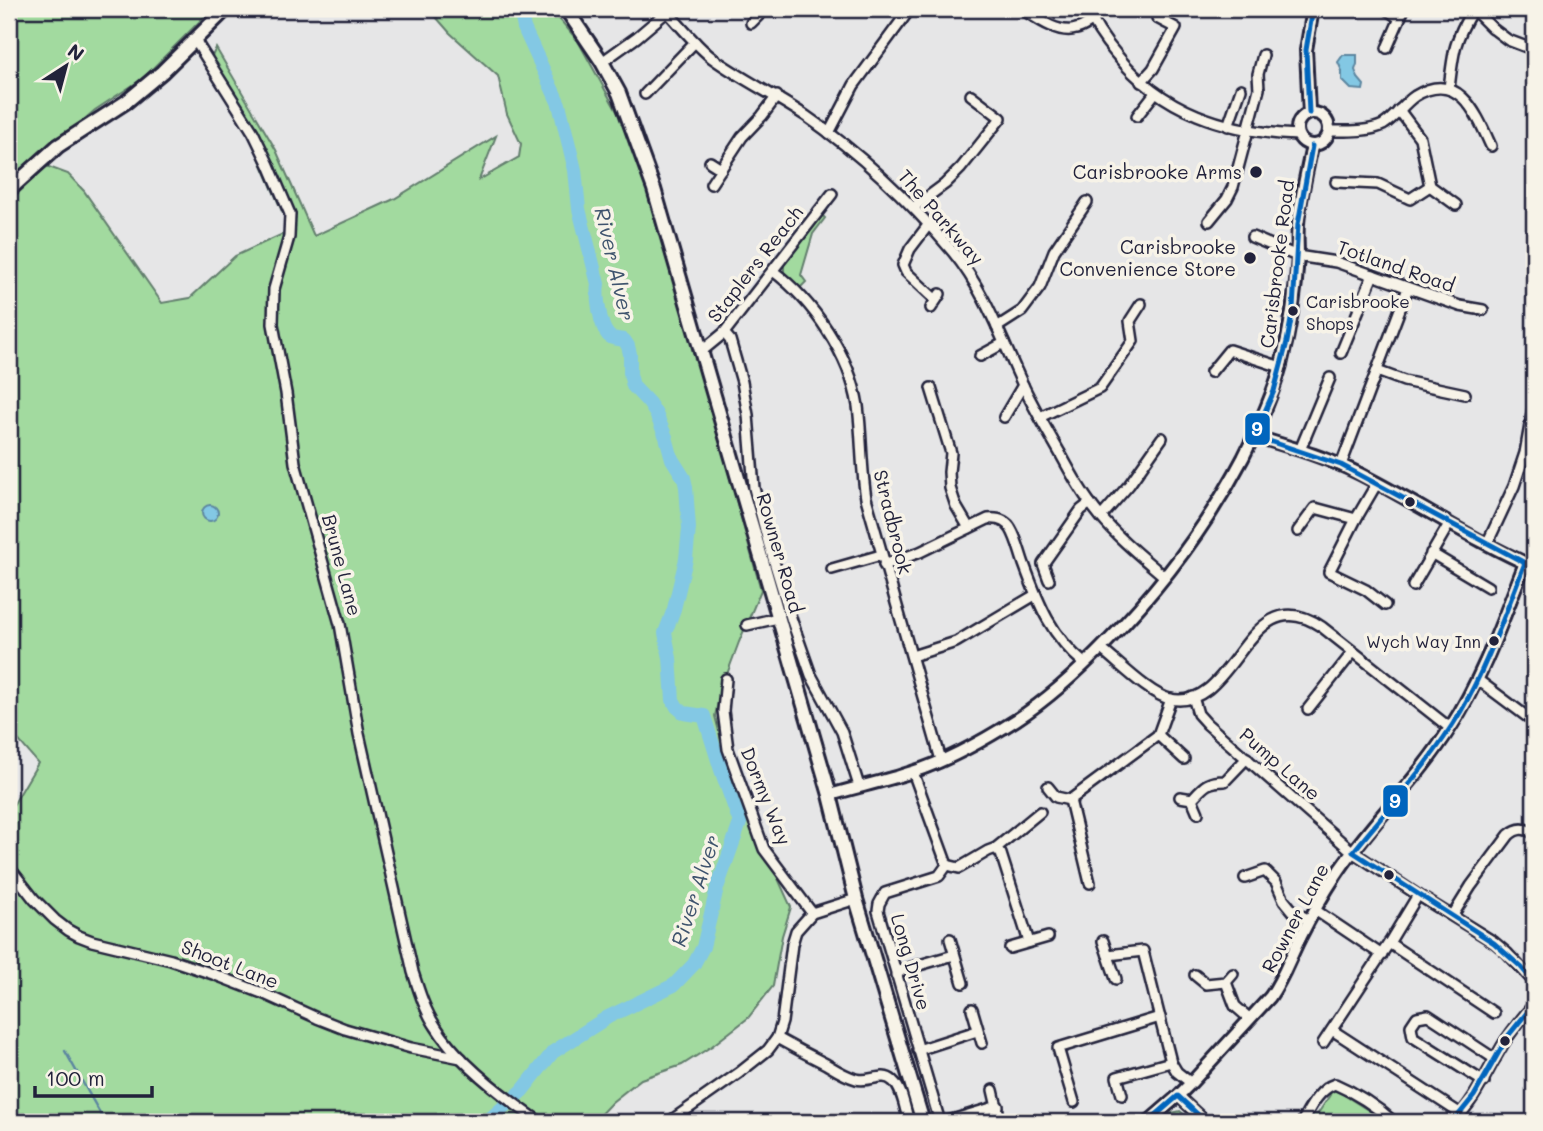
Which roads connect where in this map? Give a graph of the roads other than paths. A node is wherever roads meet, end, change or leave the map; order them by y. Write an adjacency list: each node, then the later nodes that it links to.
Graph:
1 (226, 9): 15 (main road)
2 (566, 9): 20 (main road, Rowner Road)
3 (765, 9): 14 (street)
4 (910, 9): 34 (street)
5 (1022, 9): 13 (street)
6 (1087, 9): 13 (street)
7 (1313, 9): 29 (street)
8 (1386, 9): 11 (street)
9 (1473, 9): 18 (street); 23 (street)
10 (669, 10): 16 (street, The Parkway); 20 (street)
11 (1402, 13): 17 (street)
12 (1157, 18): 21 (street)
13 (1092, 21): 21 (street)
14 (751, 23)
15 (195, 40): 43 (main road); 162 (street, Brune Lane)
16 (695, 42): 25 (street); 27 (street, The Parkway)
17 (1387, 48)
18 (1529, 48)
19 (1263, 55): 32 (street)
20 (602, 62): 61 (main road, Rowner Road)
21 (1142, 82): 24 (street)
22 (1241, 89): 31 (street)
23 (1449, 89): 28 (street); 37 (street)
24 (1155, 93): 30 (street); 31 (street)
25 (645, 94)
26 (971, 95): 47 (street)
27 (777, 96): 34 (street, The Parkway); 39 (street)
28 (1399, 110): 33 (street); 42 (street)
29 (1309, 114): 33 (street); 35 (street)
30 (1137, 116)
31 (1228, 126): 32 (street)
32 (1247, 131): 35 (street); 48 (street)
33 (1329, 131): 36 (street)
34 (829, 133): 47 (street, The Parkway)
35 (1298, 135): 36 (street)
36 (1312, 146): 51 (street, Carisbrooke Road)
37 (1491, 146)
38 (710, 162): 39 (street)
39 (721, 169): 41 (street)
40 (1336, 182): 42 (street)
41 (711, 184)
42 (1430, 186): 46 (street)
43 (9, 190)
44 (832, 194): 52 (street, Staplers Reach)
45 (1087, 202): 58 (street)
46 (1456, 205)
47 (914, 207): 49 (street, The Parkway)
48 (1209, 221)
49 (929, 224): 55 (street); 58 (street, The Parkway)
50 (1252, 237): 51 (street, Totland Road)
51 (1297, 256): 53 (street, Totland Road); 64 (street, Carisbrooke Road)
52 (773, 271): 59 (street, Staplers Reach); 87 (street, Stradbrook)
53 (1373, 275): 54 (street, Totland Road); 62 (street)
54 (1408, 288): 57 (street, Totland Road); 65 (street)
55 (935, 301)
56 (1141, 304): 73 (street)
57 (1483, 310)
58 (997, 327): 60 (street, The Parkway)
59 (724, 333): 61 (street, Staplers Reach); 115 (street)
60 (1004, 343): 63 (street); 68 (street, The Parkway)
61 (702, 351): 97 (main road, Rowner Road)
62 (1341, 353)
63 (980, 356)
64 (1281, 367): 66 (street); 74 (street, Carisbrooke Road)
65 (1377, 371): 70 (street); 77 (street)
66 (1211, 372)
67 (1329, 378): 76 (street)
68 (1023, 385): 72 (street); 73 (street, The Parkway)
69 (931, 387): 83 (street)
70 (1465, 394)
71 (1534, 403): 85 (street)
72 (1004, 417)
73 (1040, 417): 79 (street, The Parkway)
74 (1254, 436): 76 (street); 91 (street, Carisbrooke Road)
75 (1162, 438): 80 (street)
76 (1300, 450): 77 (street)
77 (1341, 465): 78 (street)
78 (1377, 483): 81 (street); 82 (street)
79 (1090, 503): 80 (street, The Parkway); 92 (street)
80 (1101, 517): 91 (street, The Parkway)
81 (1356, 519): 84 (street); 96 (street)
82 (1449, 524): 85 (street); 86 (street)
83 (969, 528): 88 (street); 95 (street)
84 (1298, 531)
85 (1487, 544): 89 (street)
86 (1431, 553): 93 (street); 94 (street)
87 (881, 555): 88 (street, Stradbrook); 90 (street)
88 (884, 565): 101 (street, Stradbrook)
89 (1530, 565): 104 (street, Rowner Lane)
90 (832, 569)
91 (1165, 578): 99 (street, Carisbrooke Road)
92 (1049, 580)
93 (1413, 586)
94 (1488, 587)
95 (1035, 595): 101 (street); 102 (street)
96 (1385, 605)
97 (778, 618): 98 (street); 117 (main road, Rowner Road)
98 (747, 625)
99 (1101, 649): 102 (street, Carisbrooke Road); 106 (street)
100 (1353, 652): 105 (street); 107 (street); 109 (street)
101 (912, 656): 113 (street, Stradbrook)
102 (1085, 664): 113 (street, Carisbrooke Road)
103 (726, 679): 132 (street, Dormy Way)
104 (1478, 680): 108 (street); 109 (street, Rowner Lane)
105 (1194, 697): 106 (street); 111 (street, Pump Lane)
106 (1171, 699): 110 (street)
107 (1308, 709)
108 (1534, 722)
109 (1450, 728): 125 (street, Rowner Lane)
110 (1158, 735): 112 (street); 120 (street)
111 (1247, 758): 119 (street); 125 (street, Pump Lane)
112 (1184, 759)
113 (942, 760): 114 (street, Carisbrooke Road)
114 (913, 772): 115 (street, Carisbrooke Road); 126 (street)
115 (859, 786): 117 (street, Carisbrooke Road)
116 (1048, 787): 120 (street)
117 (830, 795): 131 (main road, Rowner Road)
118 (1180, 797): 119 (street)
119 (1192, 799): 122 (street)
120 (1070, 800): 129 (street)
121 (1040, 812): 124 (street, Long Drive)
122 (1198, 813)
123 (1534, 834): 134 (street)
124 (996, 848): 126 (street, Long Drive); 138 (street)
125 (1353, 852): 130 (street, Pump Lane); 133 (street, Rowner Lane)
126 (947, 865): 145 (street, Long Drive)
127 (9, 867): 162 (street, Shoot Lane)
128 (1245, 878): 133 (street)
129 (1090, 883)
130 (1418, 895): 134 (street, Pump Lane); 139 (street)
131 (856, 899): 132 (street); 177 (main road, Rowner Road)
132 (811, 913): 158 (street)
133 (1312, 915): 143 (street); 155 (street, Rowner Lane)
134 (1452, 915): 149 (street, Pump Lane)
135 (1048, 937): 138 (street)
136 (950, 939): 141 (street)
137 (1103, 941): 142 (street)
138 (1029, 942): 140 (street)
139 (1389, 943): 143 (street); 153 (street)
140 (1010, 948)
141 (954, 955): 145 (street); 150 (street)
142 (1108, 955): 147 (street); 154 (street)
143 (1382, 955): 156 (street)
144 (1233, 974): 148 (street)
145 (896, 975): 161 (street, Long Drive)
146 (1195, 975): 148 (street)
147 (1116, 979)
148 (1226, 982): 155 (street)
149 (1534, 982)
150 (963, 983)
151 (1534, 1004): 163 (street)
152 (972, 1009): 157 (street)
153 (1494, 1013)
154 (1160, 1017): 164 (street); 170 (street)
155 (1250, 1019): 166 (street, Rowner Lane)
156 (1332, 1030): 160 (street); 172 (street)
157 (977, 1031): 159 (street); 161 (street)
158 (777, 1038): 175 (street); 176 (street)
159 (982, 1043)
160 (1323, 1043)
161 (918, 1051): 178 (street, Long Drive)
162 (461, 1058): 174 (street, Brune Lane)
163 (1495, 1059): 165 (street); 165 (street)
164 (1171, 1062): 166 (street); 168 (street)
165 (1484, 1082): 172 (street)
166 (1191, 1083): 169 (street, Rowner Lane)
167 (993, 1090): 171 (street)
168 (1122, 1096)
169 (1178, 1096): 179 (street, Rowner Lane); 180 (street)
170 (1074, 1102)
171 (998, 1106): 173 (street); 178 (street)
172 (1461, 1115): 183 (street)
173 (1000, 1119)
174 (540, 1122)
175 (669, 1122)
176 (909, 1122)
177 (923, 1122)
178 (942, 1122)
179 (1147, 1122)
180 (1206, 1122)
181 (1303, 1122): 182 (street)
182 (1394, 1122)
183 (1452, 1122)

